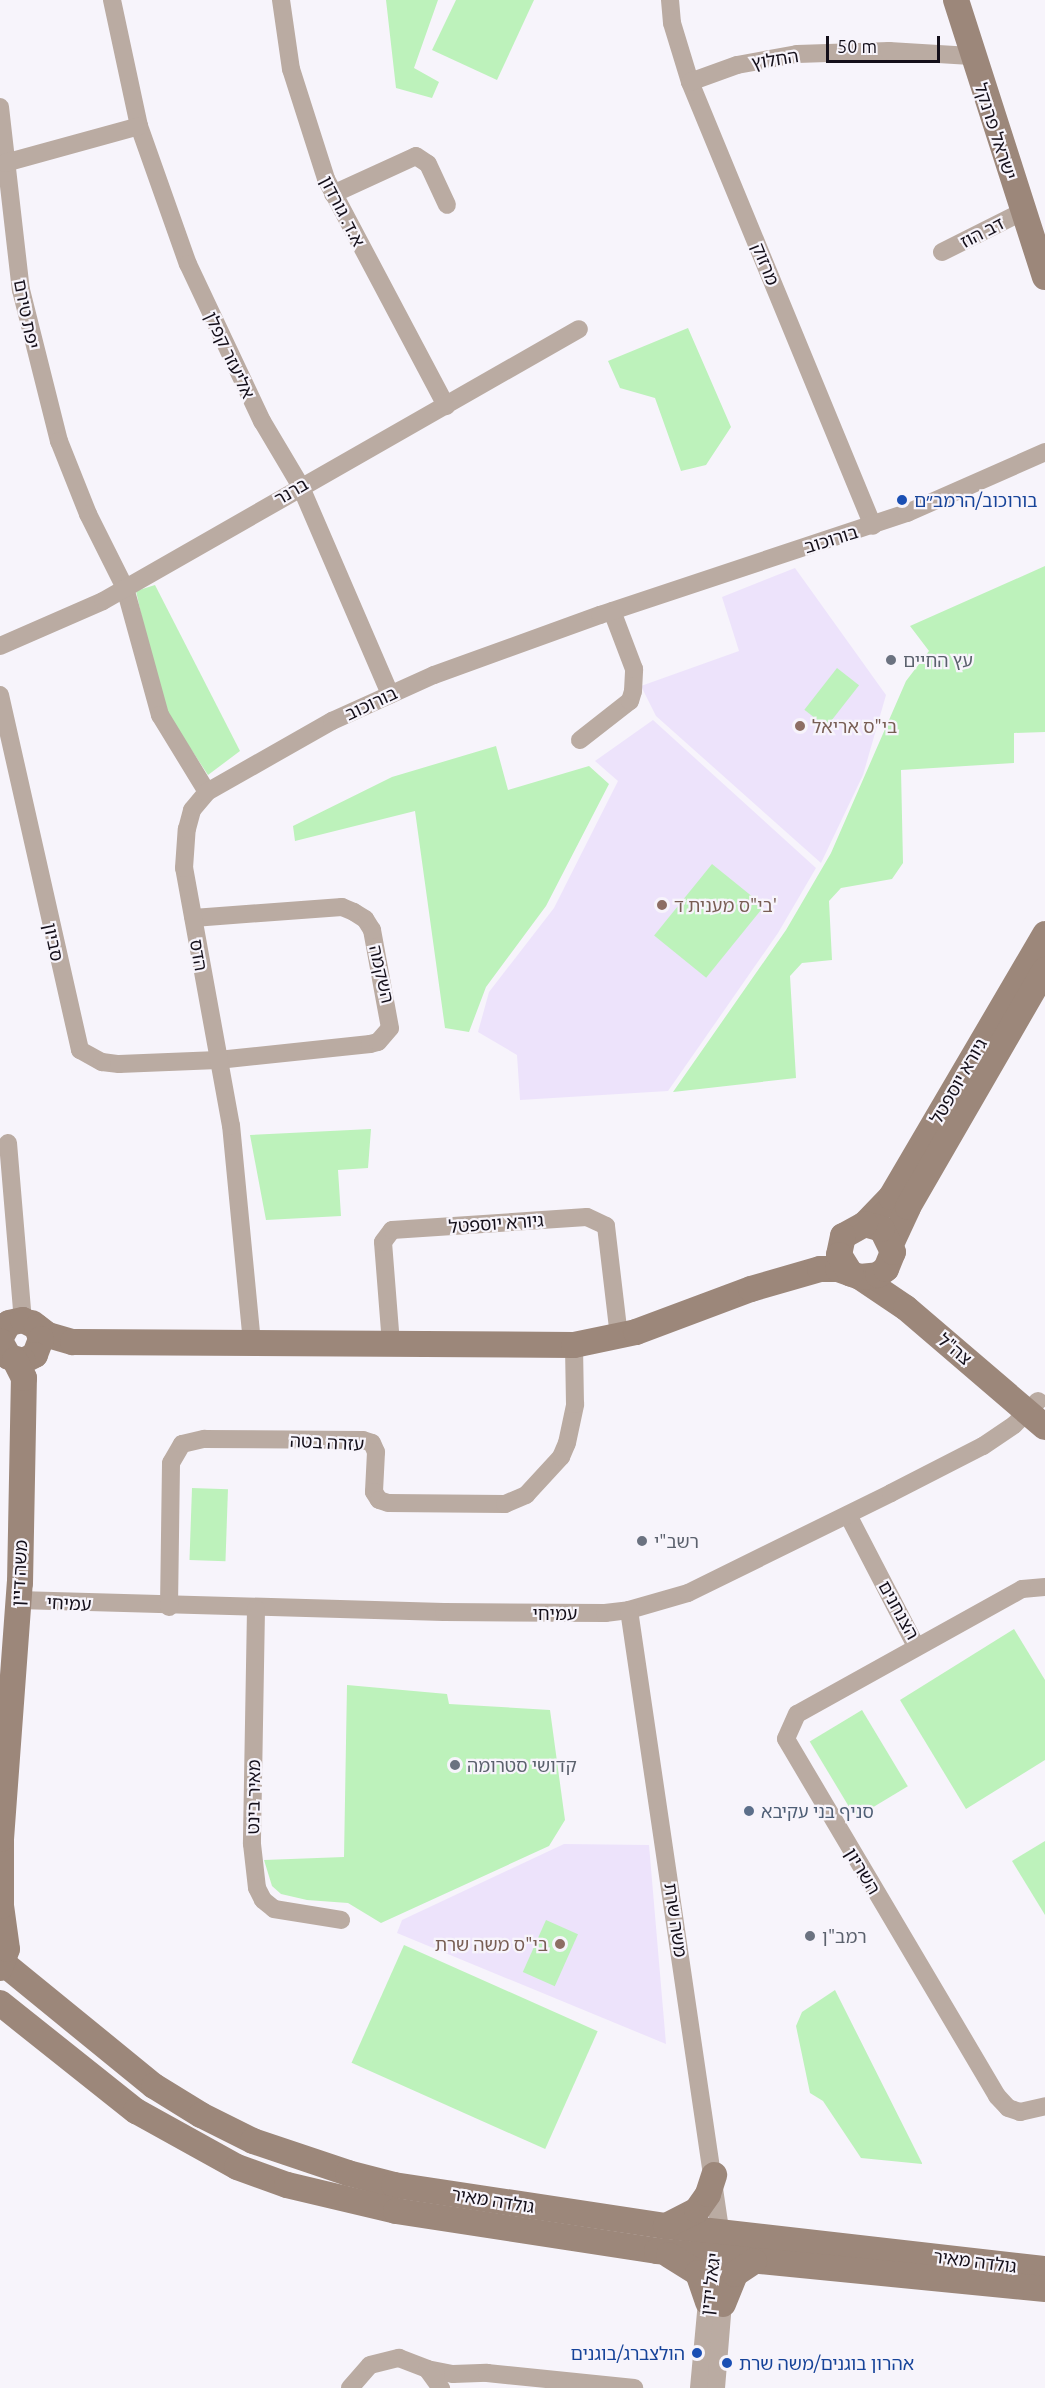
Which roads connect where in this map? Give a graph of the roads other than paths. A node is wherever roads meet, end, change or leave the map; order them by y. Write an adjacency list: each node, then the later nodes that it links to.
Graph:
1 (112, 0): 8 (street, אליעזר קפלן)
2 (281, 0): 10 (street, א.ד. גורדון)
3 (670, 0): 6 (street, מרזוק)
4 (956, 0): 5 (street, ישראל פרנקל)
5 (971, 56): 6 (street, החלוץ); 12 (street, ישראל פרנקל)
6 (690, 82): 19 (street, מרזוק)
7 (0, 107): 9 (street, יפת טירם)
8 (139, 126): 9 (street); 18 (street, אליעזר קפלן)
9 (5, 163): 20 (street, יפת טירם)
10 (333, 194): 11 (street); 16 (street, א.ד. גורדון)
11 (447, 205)
12 (1022, 212): 13 (street, דב הוז); 14 (street, ישראל פרנקל)
13 (942, 252)
14 (1043, 269)
15 (579, 329): 16 (street, ברנר)
16 (446, 406): 18 (street, ברנר)
17 (1045, 452): 19 (street, בורוכוב)
18 (300, 485): 20 (street, ברנר); 23 (street, אליעזר קפלן)
19 (873, 525): 21 (street, בורוכוב)
20 (125, 588): 22 (street, ברנר); 26 (street)
21 (612, 611): 23 (street, בורוכוב); 25 (street)
22 (0, 646)
23 (390, 694): 26 (street, בורוכוב)
24 (0, 695): 30 (street, סביון)
25 (580, 740)
26 (207, 792): 27 (street, הדס)
27 (193, 918): 30 (street, הדס); 30 (street, השקמה)
28 (1045, 934): 32 (street, גיורא יוספטל)
29 (1045, 970): 33 (street, גיורא יוספטל)
30 (218, 1060): 37 (street, הדס)
31 (8, 1143): 39 (street)
32 (857, 1227): 33 (street); 34 (street); 35 (street, גיורא יוספטל)
33 (892, 1247): 34 (street); 41 (street, צה"ל)
34 (856, 1276): 35 (street, גיורא יוספטל); 41 (street, צה"ל)
35 (751, 1289): 36 (street, גיורא יוספטל)
36 (619, 1336): 38 (street, גיורא יוספטל); 40 (street, גיורא יוספטל)
37 (252, 1343): 38 (street, גיורא יוספטל); 39 (street, גיורא יוספטל)
38 (391, 1344): 40 (street, גיורא יוספטל)
39 (15, 1345): 44 (street, משה דיין)
40 (574, 1345): 45 (street, עזרה בטה)
41 (1039, 1411): 42 (street, עמיחי)
42 (848, 1515): 47 (street, עמיחי); 48 (street, הצנחנים)
43 (1045, 1587): 48 (street, הצנחנים)
44 (18, 1600): 45 (street, עמיחי); 49 (street, משה דיין)
45 (169, 1607): 46 (street, עמיחי)
46 (256, 1609): 47 (street, עמיחי); 51 (street, מאיר בינט)
47 (629, 1610): 55 (street, משה שרת)
48 (916, 1646): 54 (street, השריון)
49 (0, 1840): 50 (street, משה דיין)
50 (1, 1920): 52 (street, משה דיין)
51 (341, 1920)
52 (1, 1965): 56 (street, גולדה מאיר)
53 (0, 2003): 58 (street, גולדה מאיר)
54 (1045, 2106)
55 (714, 2175): 56 (street); 57 (street, משה שרת)
56 (666, 2226): 57 (street, גולדה מאיר)
57 (719, 2231): 59 (street, יגאל ידין); 61 (street, גולדה מאיר)
58 (657, 2251): 59 (street, גולדה מאיר); 63 (street)
59 (718, 2258): 60 (street, גולדה מאיר); 63 (street, יגאל ידין)
60 (754, 2261): 62 (street, גולדה מאיר); 63 (street)
61 (1045, 2269)
62 (1045, 2289)
63 (715, 2303): 70 (street, יגאל ידין); 71 (street, יגאל ידין)
64 (427, 2369): 65 (street); 66 (street); 67 (street)
65 (496, 2374): 68 (street); 69 (street)
66 (350, 2388)
67 (441, 2388)
68 (465, 2388)
69 (634, 2388)
70 (699, 2388)
71 (716, 2388)

